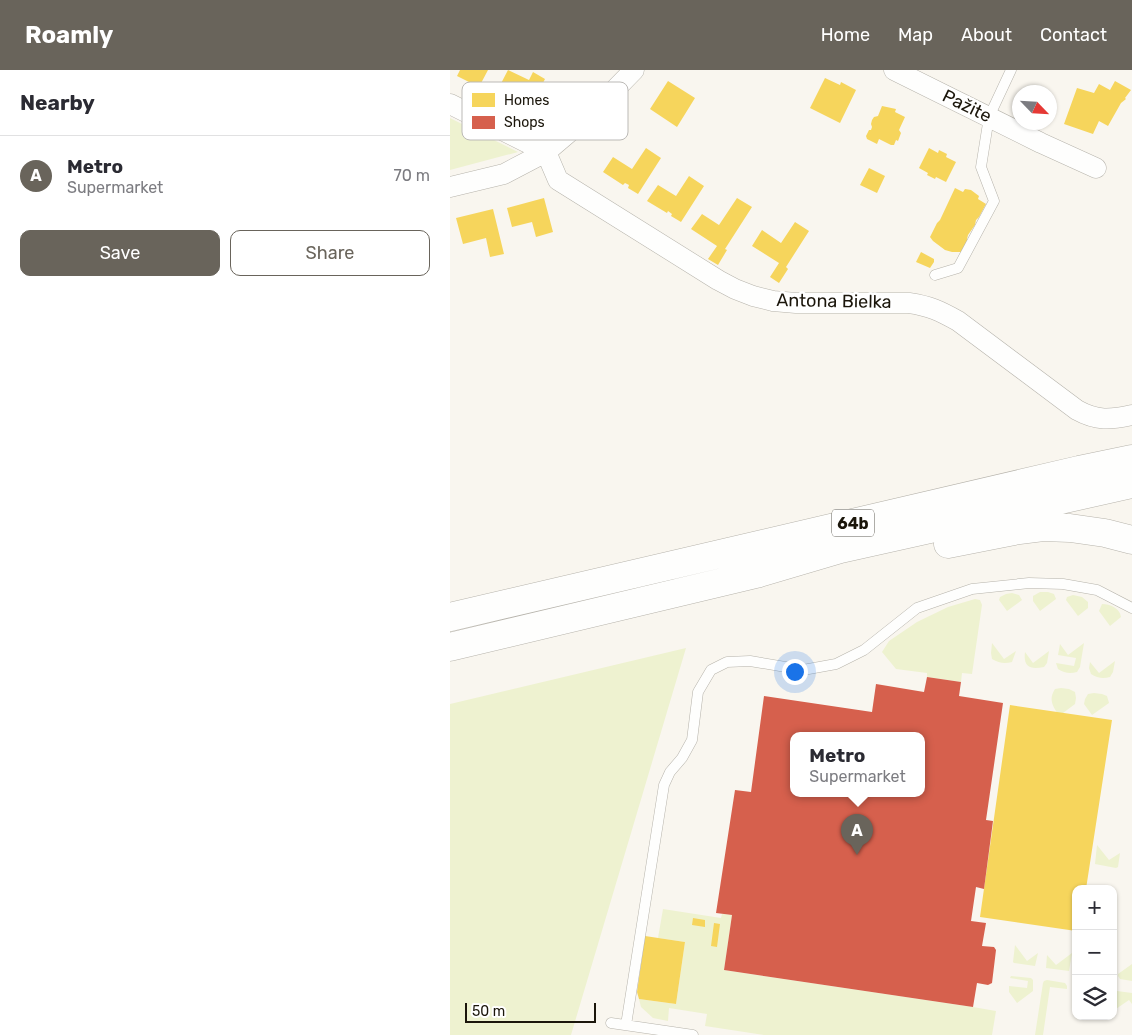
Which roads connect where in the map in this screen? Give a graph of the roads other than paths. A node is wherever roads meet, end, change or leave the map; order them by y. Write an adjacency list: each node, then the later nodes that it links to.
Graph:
1 (634, 70): 4 (street)
2 (894, 70): 7 (street, Pažite)
3 (1011, 70): 7 (lane)
4 (622, 82)
5 (450, 104): 6 (street)
6 (462, 110)
7 (989, 117): 11 (street, Pažite); 13 (lane)
8 (522, 140): 10 (street)
9 (560, 140): 10 (street)
10 (546, 152): 12 (street); 14 (street, Antona Bielka)
11 (1096, 168)
12 (450, 187)
13 (934, 275)
14 (1132, 415)
15 (1132, 459): 20 (main road, 64b)
16 (1132, 484): 18 (main road, 64b)
17 (1132, 540): 18 (main road)
18 (756, 574): 21 (main road, 64b)
19 (1132, 608): 23 (lane)
20 (450, 617)
21 (450, 646)
22 (611, 1023): 23 (lane)
23 (626, 1025): 24 (lane)
24 (693, 1035)

